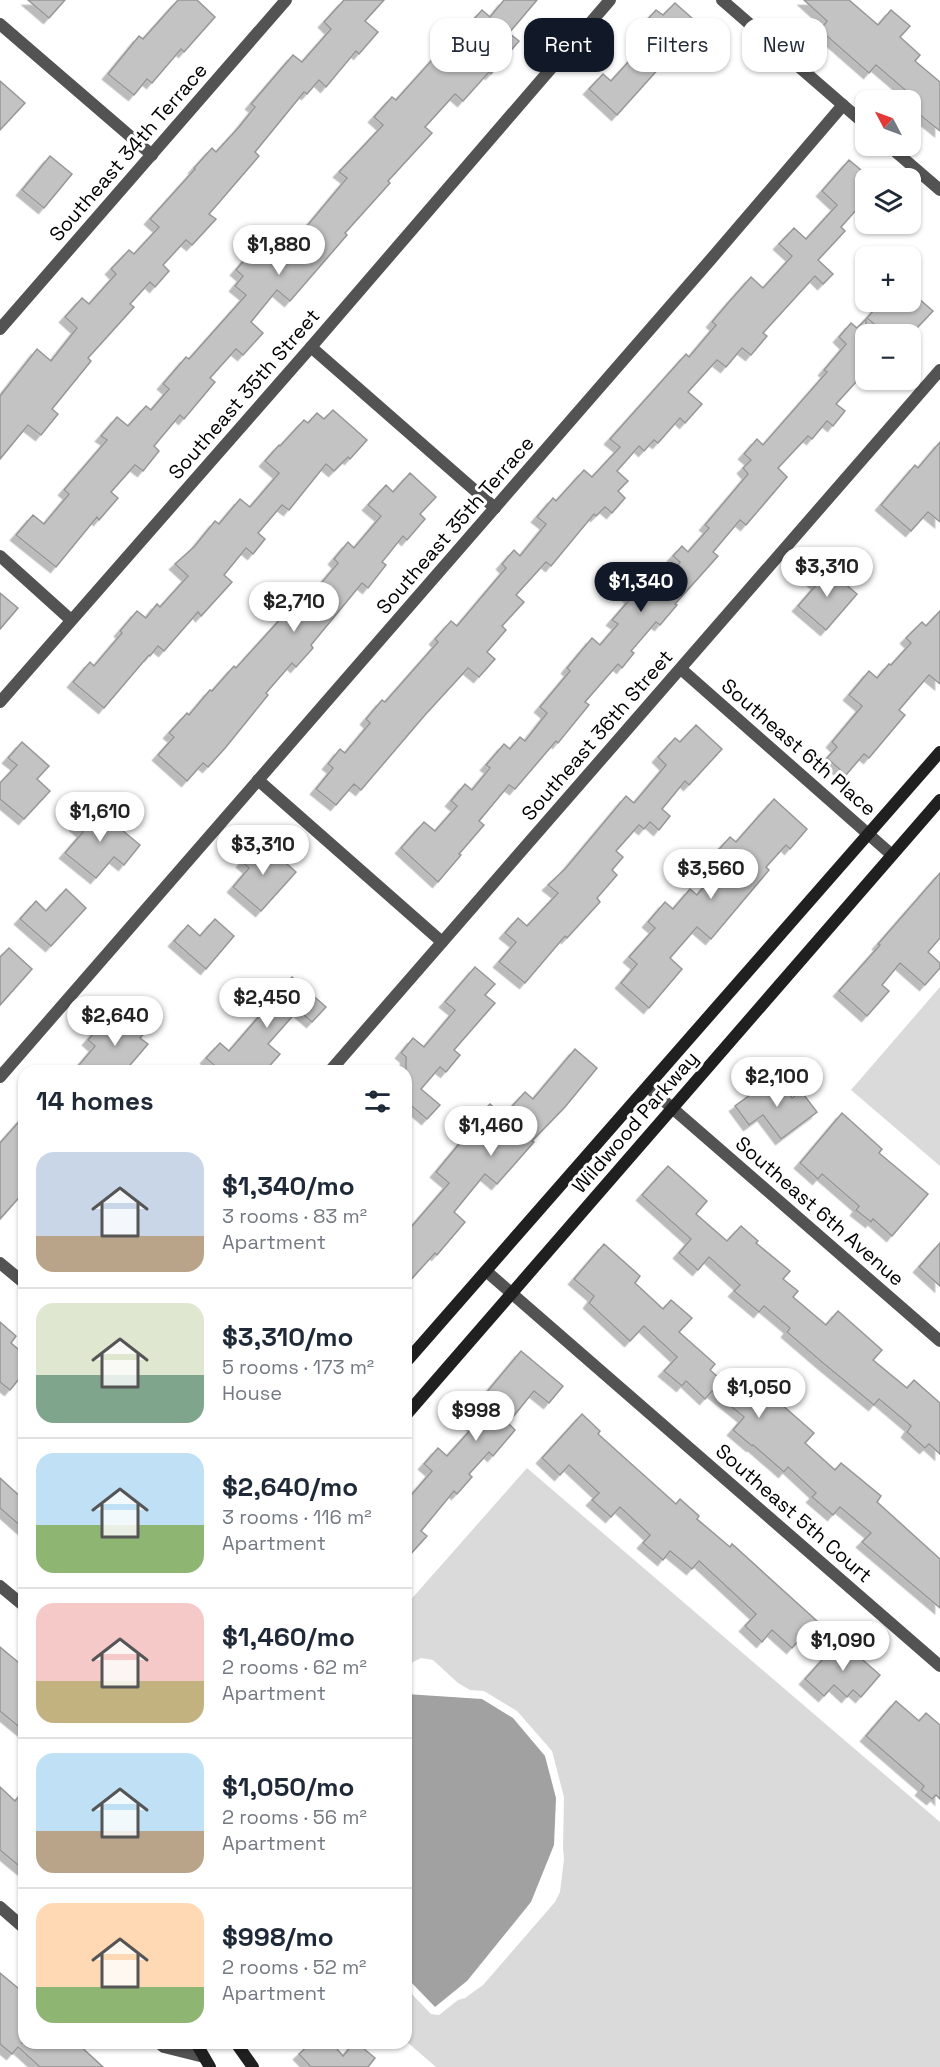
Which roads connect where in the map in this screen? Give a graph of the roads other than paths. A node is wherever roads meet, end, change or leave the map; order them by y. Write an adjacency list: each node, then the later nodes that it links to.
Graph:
1 (286, 0): 7 (street, Southeast 34th Terrace)
2 (610, 0): 11 (street, Southeast 35th Street)
3 (722, 0): 5 (street)
4 (0, 24): 7 (street)
5 (843, 105): 6 (street); 13 (street, Southeast 35th Terrace)
6 (855, 115)
7 (152, 155): 10 (street, Southeast 34th Terrace)
8 (901, 156): 9 (street)
9 (940, 190)
10 (0, 329)
11 (311, 347): 13 (street); 15 (street, Southeast 35th Street)
12 (940, 370): 16 (street, Southeast 36th Street)
13 (495, 508): 19 (street, Southeast 35th Terrace)
14 (0, 556): 15 (street)
15 (71, 620): 17 (street, Southeast 35th Street)
16 (681, 669): 21 (street, Southeast 6th Place); 23 (street, Southeast 36th Street)
17 (0, 702)
18 (940, 752): 21 (street, Wildwood Parkway)
19 (258, 780): 23 (street); 25 (street, Southeast 35th Terrace)
20 (940, 800): 22 (street, Wildwood Parkway)
21 (868, 834): 22 (street, Southeast 6th Place); 26 (street, Wildwood Parkway)
22 (892, 855): 27 (street, Wildwood Parkway)
23 (442, 942): 24 (street, Southeast 36th Street)
24 (335, 1065)
25 (0, 1077)
26 (648, 1087): 27 (street, Southeast 6th Avenue); 29 (street, Wildwood Parkway)
27 (672, 1108): 31 (street, Wildwood Parkway); 32 (street, Southeast 6th Avenue)
28 (0, 1263): 30 (street)
29 (486, 1271): 31 (street, Southeast 5th Court); 33 (street, Wildwood Parkway)
30 (18, 1278)
31 (513, 1294): 34 (street, Wildwood Parkway); 37 (street, Southeast 5th Court)
32 (940, 1341)
33 (412, 1355)
34 (412, 1408)
35 (0, 1586): 36 (street)
36 (18, 1601)
37 (940, 1666)
38 (0, 1907): 39 (street)
39 (18, 1916)
40 (170, 2049): 43 (street)
41 (199, 2049): 43 (street)
42 (240, 2049): 44 (street)
43 (207, 2062)
44 (253, 2067)

